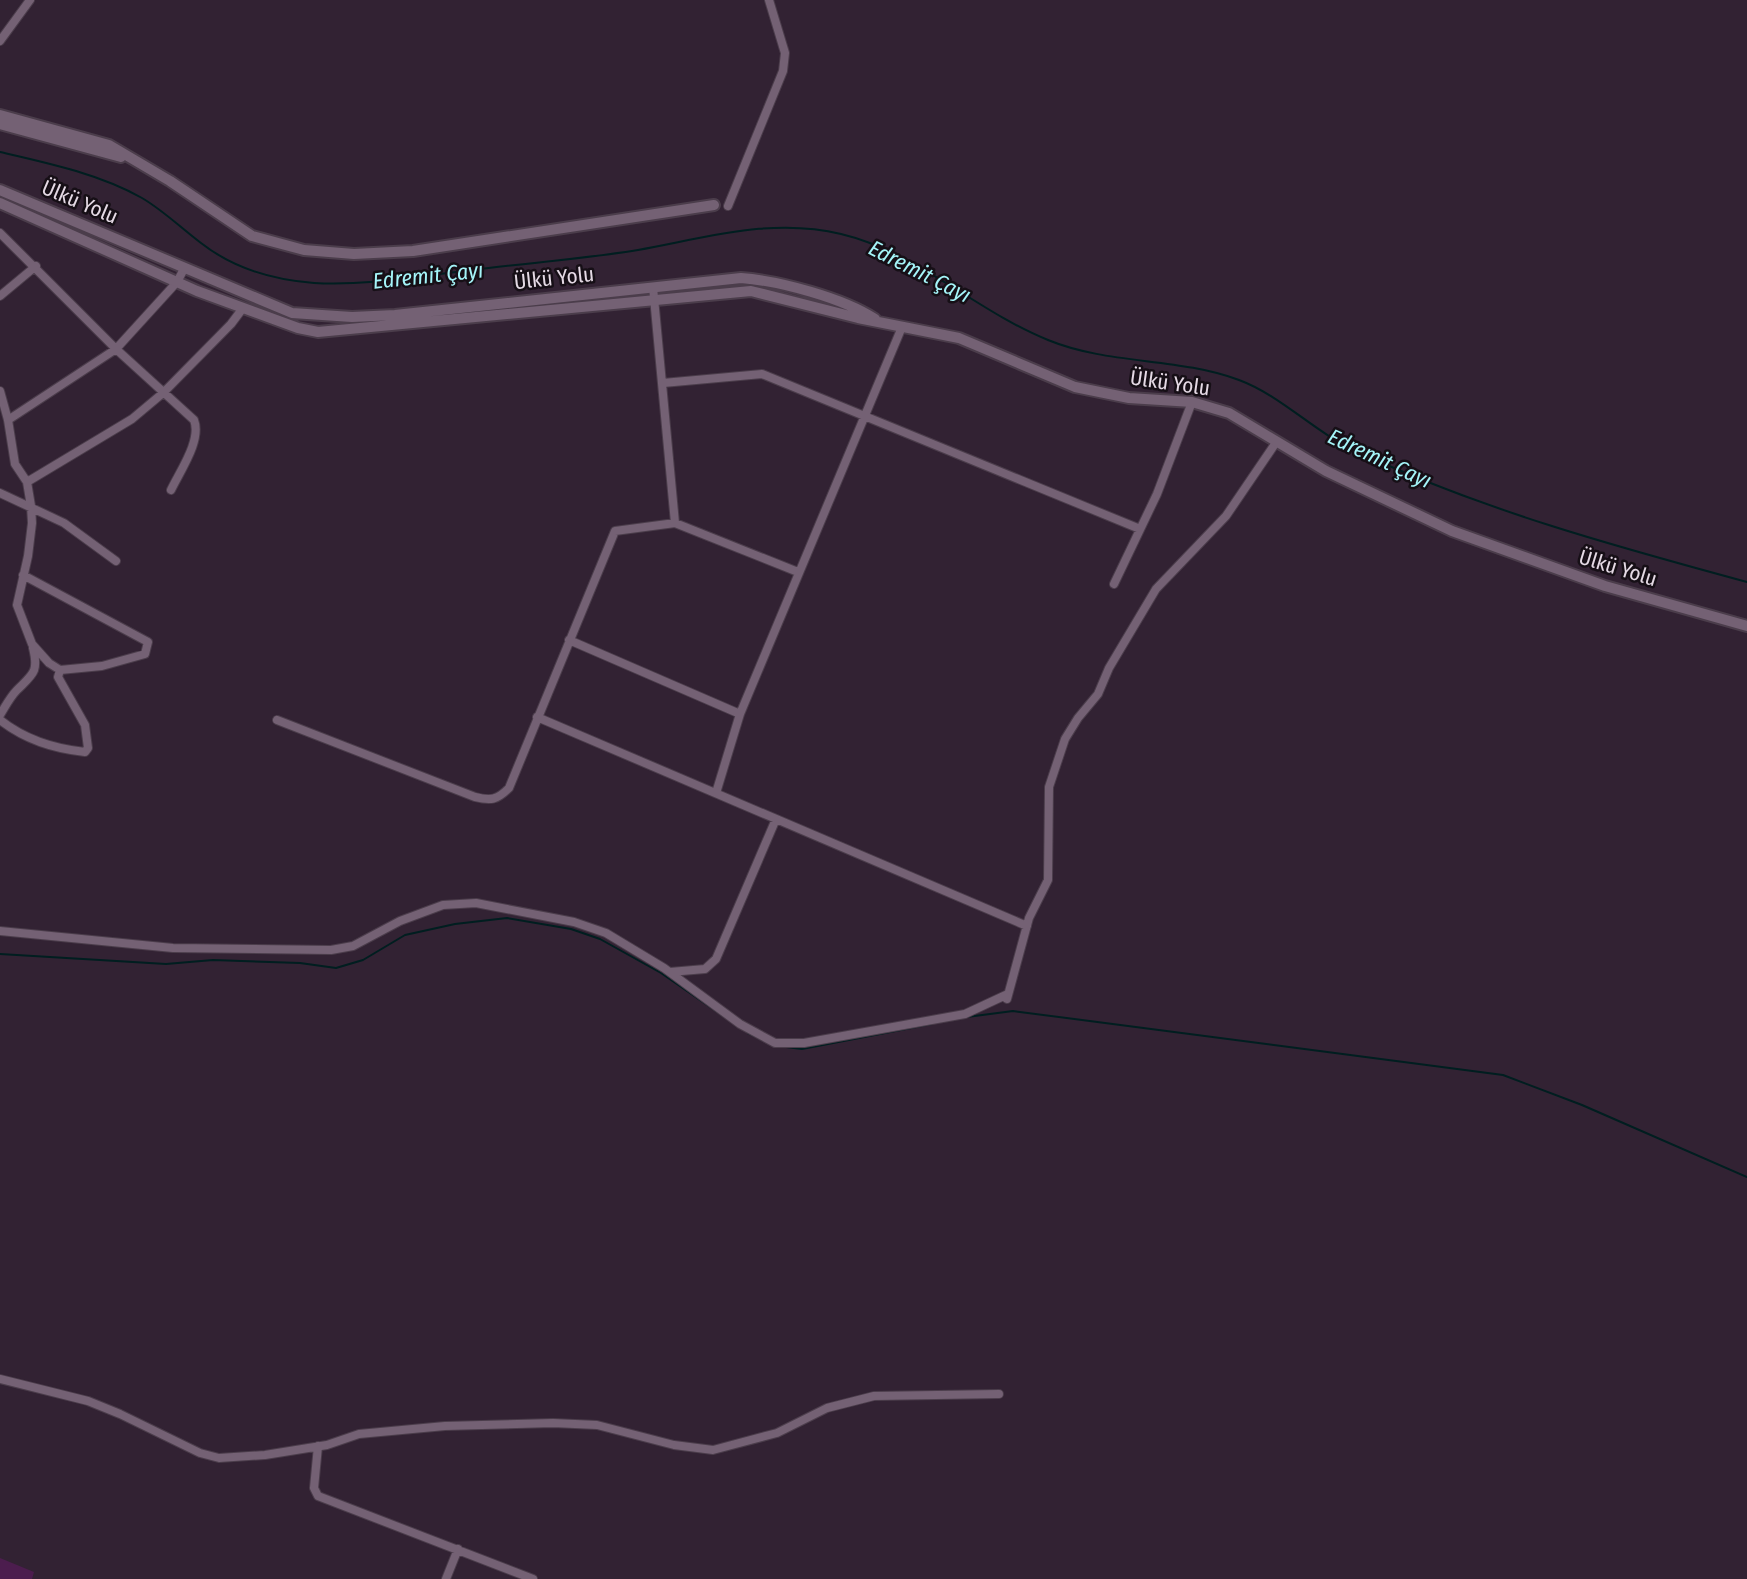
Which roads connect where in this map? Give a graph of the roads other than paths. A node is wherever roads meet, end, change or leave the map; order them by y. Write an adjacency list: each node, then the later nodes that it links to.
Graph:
1 (30, 0): 3 (street)
2 (770, 0): 10 (street)
3 (0, 41)
4 (0, 115): 6 (main road)
5 (0, 124): 6 (main road)
6 (133, 160): 9 (main road)
7 (0, 190): 13 (main road, Ülkü Yolu)
8 (0, 203): 14 (main road, Ülkü Yolu)
9 (714, 205)
10 (728, 206)
11 (2, 238): 12 (street)
12 (36, 266): 16 (street); 19 (street)
13 (184, 269): 14 (street); 15 (main road, Ülkü Yolu)
14 (177, 282): 17 (main road, Ülkü Yolu); 19 (street)
15 (654, 293): 17 (main road, Ülkü Yolu); 18 (main road, Ülkü Yolu); 20 (street)
16 (0, 296)
17 (243, 308): 22 (street)
18 (902, 327): 23 (main road, Ülkü Yolu); 24 (street)
19 (116, 349): 22 (street); 25 (street)
20 (663, 383): 24 (street); 31 (street)
21 (0, 391): 25 (street)
22 (163, 393): 27 (street); 28 (street)
23 (1192, 402): 26 (main road, Ülkü Yolu); 32 (street)
24 (865, 416): 32 (street); 34 (street)
25 (9, 420): 27 (street)
26 (1277, 441): 37 (main road, Ülkü Yolu); 48 (street)
27 (27, 482): 30 (street)
28 (171, 490)
29 (0, 493): 30 (street)
30 (31, 506): 33 (street); 35 (street)
31 (675, 523): 34 (street); 38 (street)
32 (1140, 528): 36 (street)
33 (116, 561)
34 (798, 572): 41 (street)
35 (23, 575): 39 (street); 40 (street)
36 (1114, 584)
37 (1747, 626)
38 (569, 640): 41 (street); 43 (street)
39 (32, 644): 40 (street); 42 (street)
40 (60, 670): 44 (street)
41 (740, 714): 46 (street)
42 (0, 715)
43 (537, 717): 45 (street); 46 (street)
44 (0, 720)
45 (277, 720)
46 (716, 793): 47 (street)
47 (776, 819): 48 (street); 50 (street)
48 (1027, 926): 50 (street)
49 (0, 931): 50 (street)
50 (669, 972)
51 (0, 1379): 53 (street)
52 (999, 1394): 53 (street)
53 (318, 1446): 54 (street)
54 (458, 1549): 55 (street); 56 (street)
55 (446, 1579)
56 (533, 1579)

